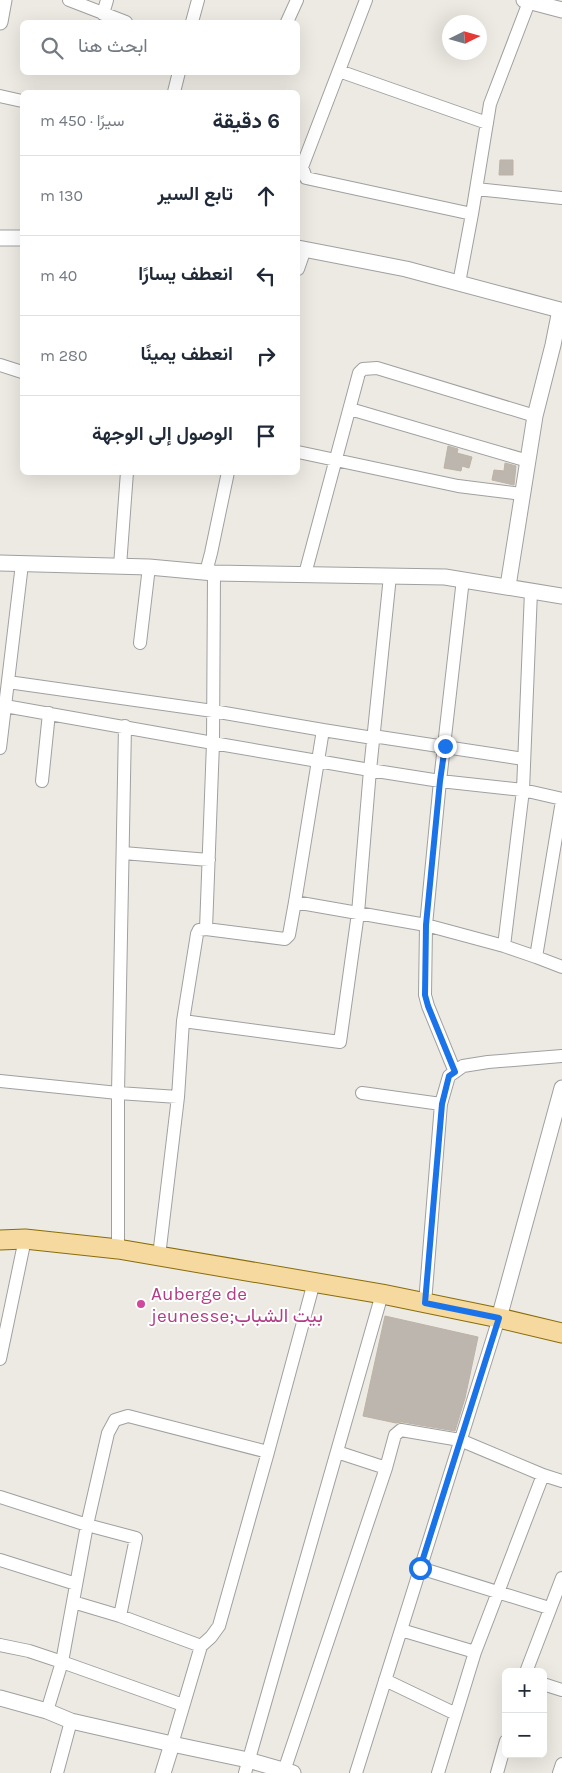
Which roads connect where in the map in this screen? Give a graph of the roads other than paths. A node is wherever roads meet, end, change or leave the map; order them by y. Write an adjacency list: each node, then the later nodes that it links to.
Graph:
1 (4, 0): 13 (street)
2 (69, 0): 9 (street)
3 (107, 0): 9 (street)
4 (198, 0): 11 (street)
5 (297, 0): 12 (street)
6 (366, 0): 14 (street)
7 (526, 1): 8 (street); 19 (street)
8 (562, 10)
9 (103, 14): 10 (street)
10 (120, 20)
11 (193, 20)
12 (288, 20)
13 (0, 22)
14 (339, 71): 19 (street); 22 (street)
15 (178, 75): 16 (street)
16 (174, 90)
17 (0, 96): 18 (street)
18 (20, 101)
19 (486, 123): 20 (street)
20 (476, 189): 21 (street); 22 (street)
21 (562, 198)
22 (472, 214): 26 (street)
23 (0, 238): 24 (street)
24 (20, 238)
25 (301, 248): 26 (street)
26 (459, 283): 27 (street)
27 (561, 304): 28 (street)
28 (558, 347): 32 (street)
29 (0, 365): 30 (street)
30 (20, 371)
31 (350, 409): 32 (street); 34 (street); 35 (street)
32 (535, 416): 35 (street)
33 (300, 452): 34 (street)
34 (336, 460): 38 (street); 44 (street)
35 (528, 461): 38 (street)
36 (127, 475): 41 (street)
37 (227, 475): 43 (street)
38 (522, 494): 47 (street)
39 (0, 562): 40 (street)
40 (22, 564): 41 (street); 51 (street)
41 (120, 566): 42 (street)
42 (149, 567): 43 (street); 50 (street)
43 (210, 573): 44 (street); 53 (street)
44 (305, 574): 45 (street)
45 (390, 576): 46 (street); 57 (street)
46 (463, 579): 47 (street); 59 (street)
47 (508, 586): 48 (street)
48 (531, 591): 49 (street); 61 (street)
49 (562, 596)
50 (140, 642)
51 (8, 682): 52 (street); 53 (street)
52 (5, 706): 54 (street); 60 (street)
53 (213, 711): 56 (street); 58 (street)
54 (49, 713): 55 (street); 64 (street)
55 (125, 726): 58 (street); 68 (street)
56 (323, 730): 57 (street); 62 (street)
57 (373, 737): 59 (street); 63 (street)
58 (213, 743): 62 (street); 69 (street)
59 (445, 746): 61 (street); 65 (street)
60 (0, 748)
61 (524, 759): 66 (street)
62 (319, 762): 63 (street); 70 (street)
63 (370, 770): 65 (street); 71 (street)
64 (42, 781)
65 (440, 781): 66 (street); 72 (street)
66 (522, 790): 67 (street); 74 (street)
67 (562, 800): 75 (street)
68 (123, 853): 69 (street); 83 (street)
69 (209, 860): 73 (street)
70 (295, 902): 71 (street); 73 (street)
71 (358, 913): 72 (street); 77 (street)
72 (426, 925): 74 (street); 79 (street)
73 (206, 929): 77 (street)
74 (504, 946): 75 (street)
75 (536, 958): 76 (street)
76 (562, 967)
77 (183, 1021): 84 (street)
78 (562, 1056): 79 (street)
79 (455, 1072): 85 (street)
80 (0, 1081): 83 (street)
81 (562, 1088): 93 (street)
82 (362, 1093): 85 (street)
83 (118, 1094): 84 (street); 88 (street)
84 (178, 1097): 89 (street)
85 (442, 1104): 92 (street)
86 (25, 1239): 87 (main road); 88 (main road); 95 (street)
87 (0, 1240)
88 (118, 1249): 89 (main road)
89 (159, 1256): 90 (main road)
90 (314, 1282): 91 (main road); 97 (street)
91 (382, 1294): 92 (main road); 98 (street)
92 (425, 1303): 93 (main road)
93 (499, 1318): 94 (main road); 96 (street)
94 (562, 1333)
95 (0, 1359)
96 (460, 1440): 99 (street); 100 (street); 105 (street)
97 (268, 1452): 103 (street); 114 (street)
98 (337, 1452): 99 (street); 129 (street)
99 (386, 1468): 130 (street)
100 (543, 1474): 101 (street); 108 (street)
101 (562, 1481)
102 (0, 1497): 103 (street)
103 (87, 1525): 107 (street); 111 (street)
104 (0, 1560): 107 (street)
105 (420, 1568): 108 (street); 112 (street)
106 (562, 1578): 110 (street)
107 (76, 1584): 109 (street)
108 (497, 1592): 110 (street); 115 (street)
109 (73, 1602): 111 (street); 116 (street)
110 (549, 1608): 117 (street)
111 (120, 1616): 114 (street)
112 (401, 1630): 115 (street); 118 (street)
113 (0, 1645): 116 (street)
114 (201, 1646): 122 (street)
115 (475, 1652): 124 (street)
116 (62, 1662): 122 (street); 123 (street)
117 (527, 1668)
118 (385, 1680): 124 (street); 133 (street)
119 (547, 1685): 120 (street)
120 (562, 1690)
121 (0, 1698): 123 (street)
122 (183, 1705): 126 (street)
123 (47, 1711): 125 (street)
124 (456, 1714): 134 (street)
125 (71, 1721): 126 (street); 131 (street)
126 (172, 1744): 129 (street); 132 (street)
127 (502, 1755): 135 (street)
128 (562, 1764): 136 (street)
129 (246, 1767): 130 (street)
130 (289, 1772)
131 (56, 1773)
132 (163, 1773)
133 (356, 1773)
134 (438, 1773)
135 (497, 1773)
136 (559, 1773)

